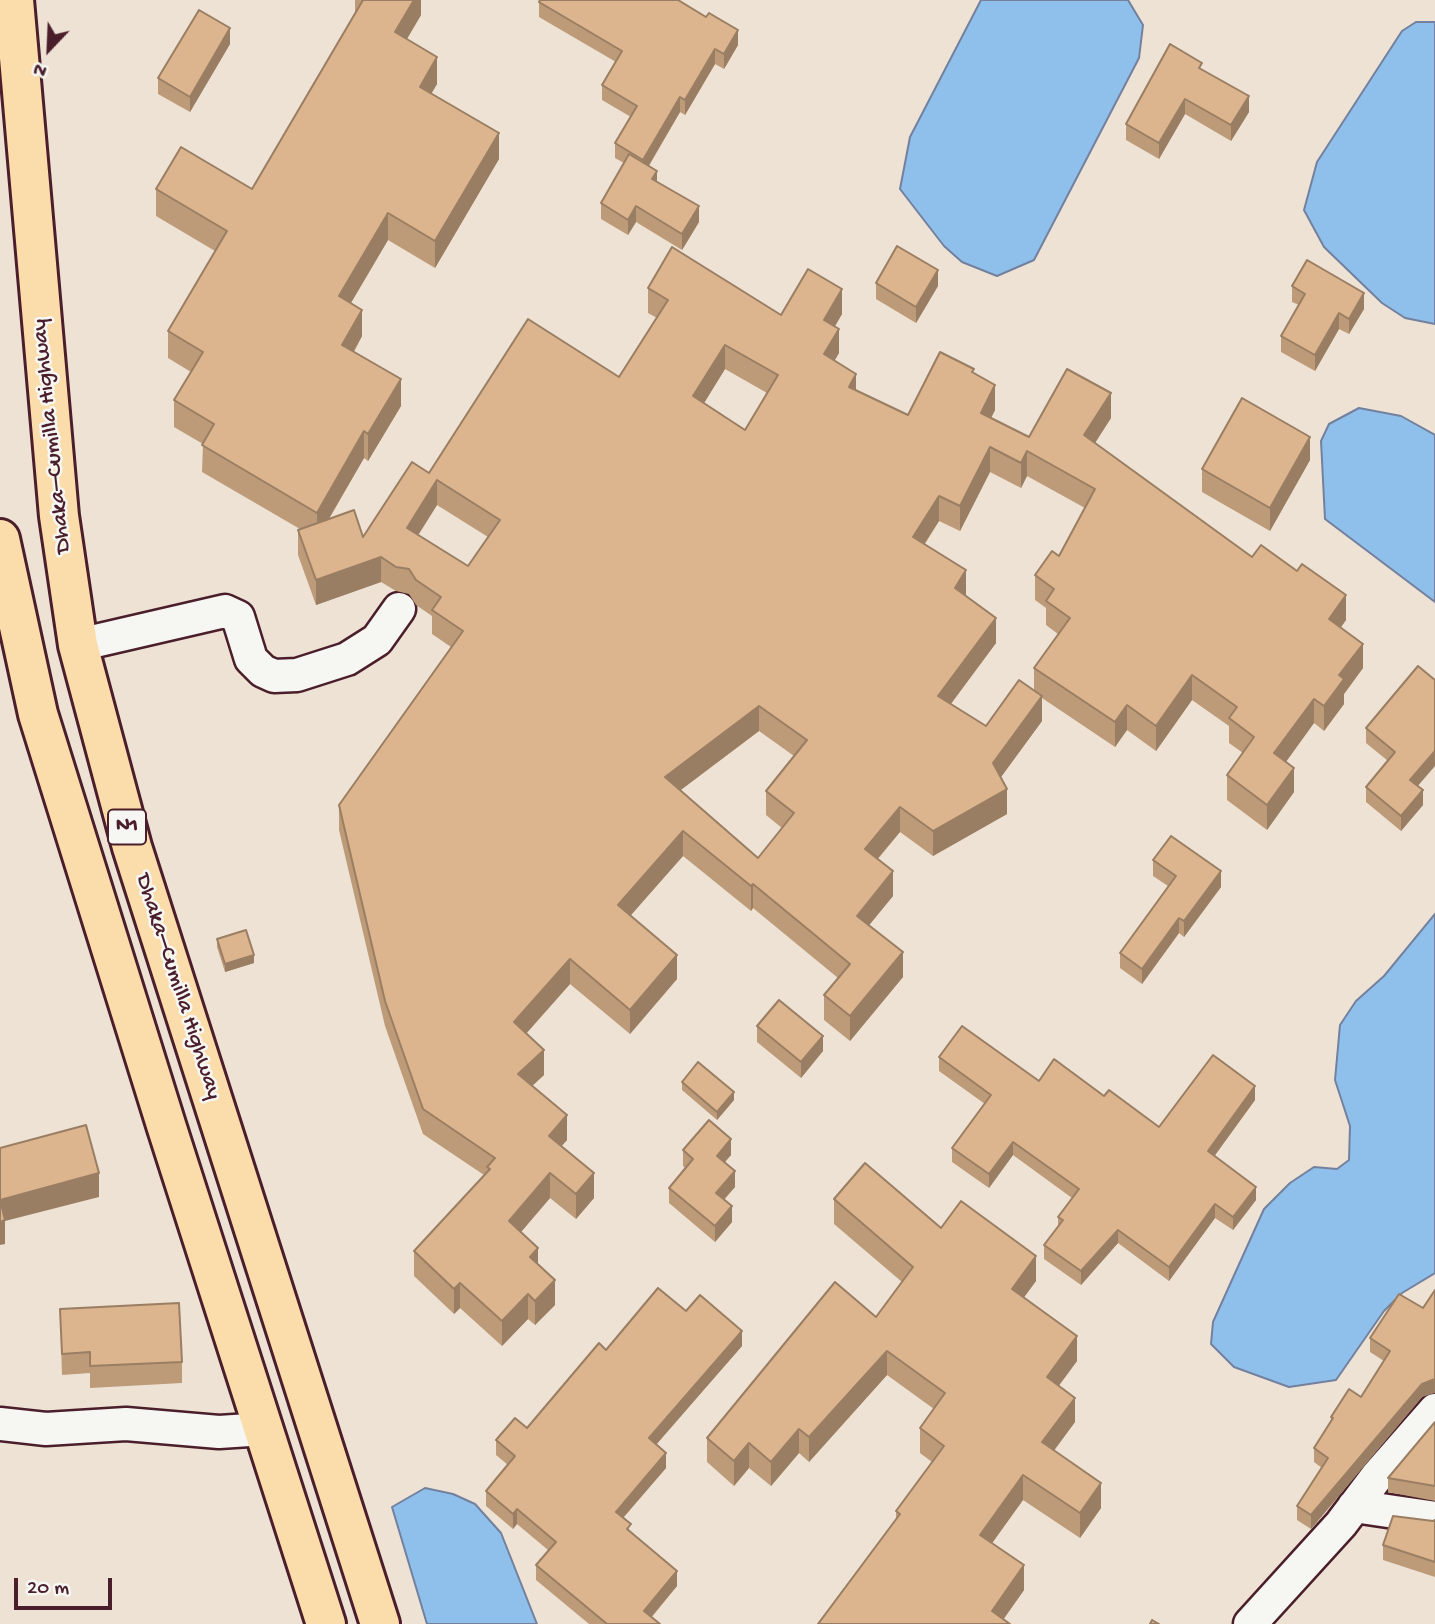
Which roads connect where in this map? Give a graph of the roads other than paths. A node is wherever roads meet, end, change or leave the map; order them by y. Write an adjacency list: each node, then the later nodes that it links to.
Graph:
1 (14, 0): 4 (highway, Dhaka–Cumilla Highway / N1)
2 (0, 539): 7 (highway, N1)
3 (399, 609): 4 (street)
4 (78, 645): 11 (highway, Dhaka–Cumilla Highway / N1)
5 (1435, 1410): 8 (street)
6 (0, 1424): 7 (street)
7 (265, 1429): 10 (highway, N1)
8 (1354, 1506): 9 (street); 12 (street)
9 (1435, 1518)
10 (326, 1624)
11 (380, 1624)
12 (1250, 1624)

